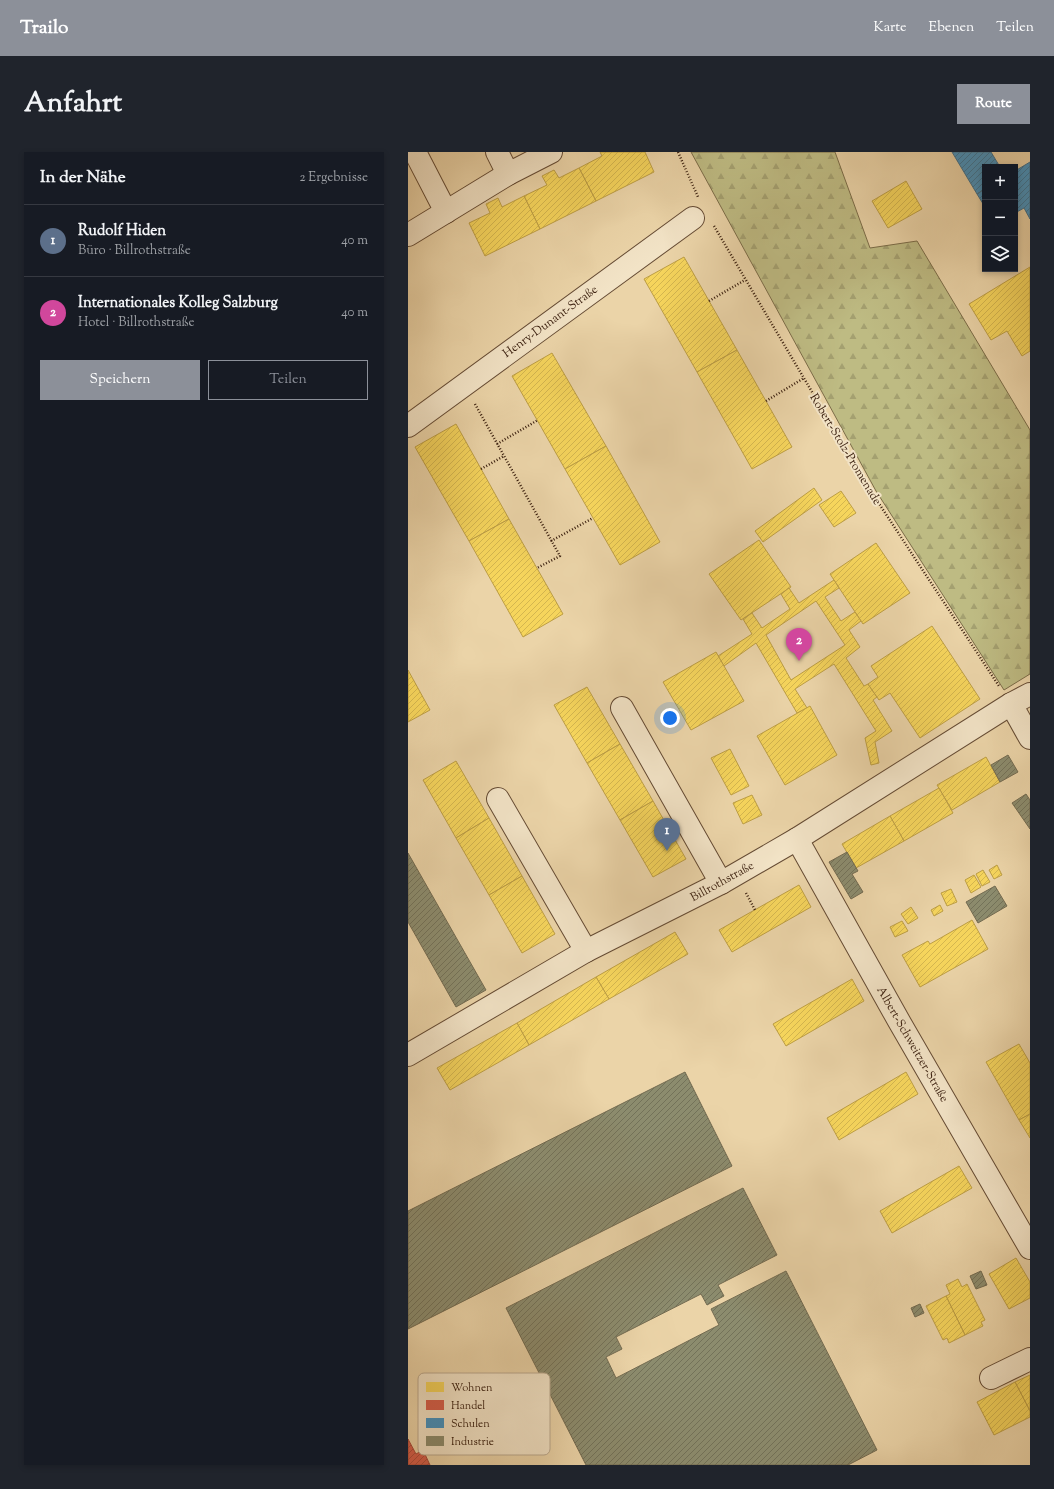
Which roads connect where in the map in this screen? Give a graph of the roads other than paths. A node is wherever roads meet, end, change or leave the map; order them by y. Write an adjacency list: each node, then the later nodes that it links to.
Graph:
1 (415, 152): 5 (street)
2 (497, 152): 4 (street)
3 (551, 152): 4 (street)
4 (508, 174): 5 (street)
5 (446, 212): 7 (street)
6 (702, 214): 8 (street, Henry-Dunant-Straße)
7 (408, 235)
8 (408, 426)
9 (1021, 699): 11 (street); 13 (street, Billrothstraße)
10 (622, 708): 14 (street)
11 (1030, 738)
12 (498, 799): 15 (street)
13 (797, 839): 14 (street, Billrothstraße); 17 (street, Albert-Schweitzer-Straße)
14 (721, 883): 15 (street, Billrothstraße)
15 (586, 951): 16 (street, Billrothstraße)
16 (408, 1055)
17 (1030, 1248)
18 (1030, 1359): 19 (street)
19 (991, 1378)

